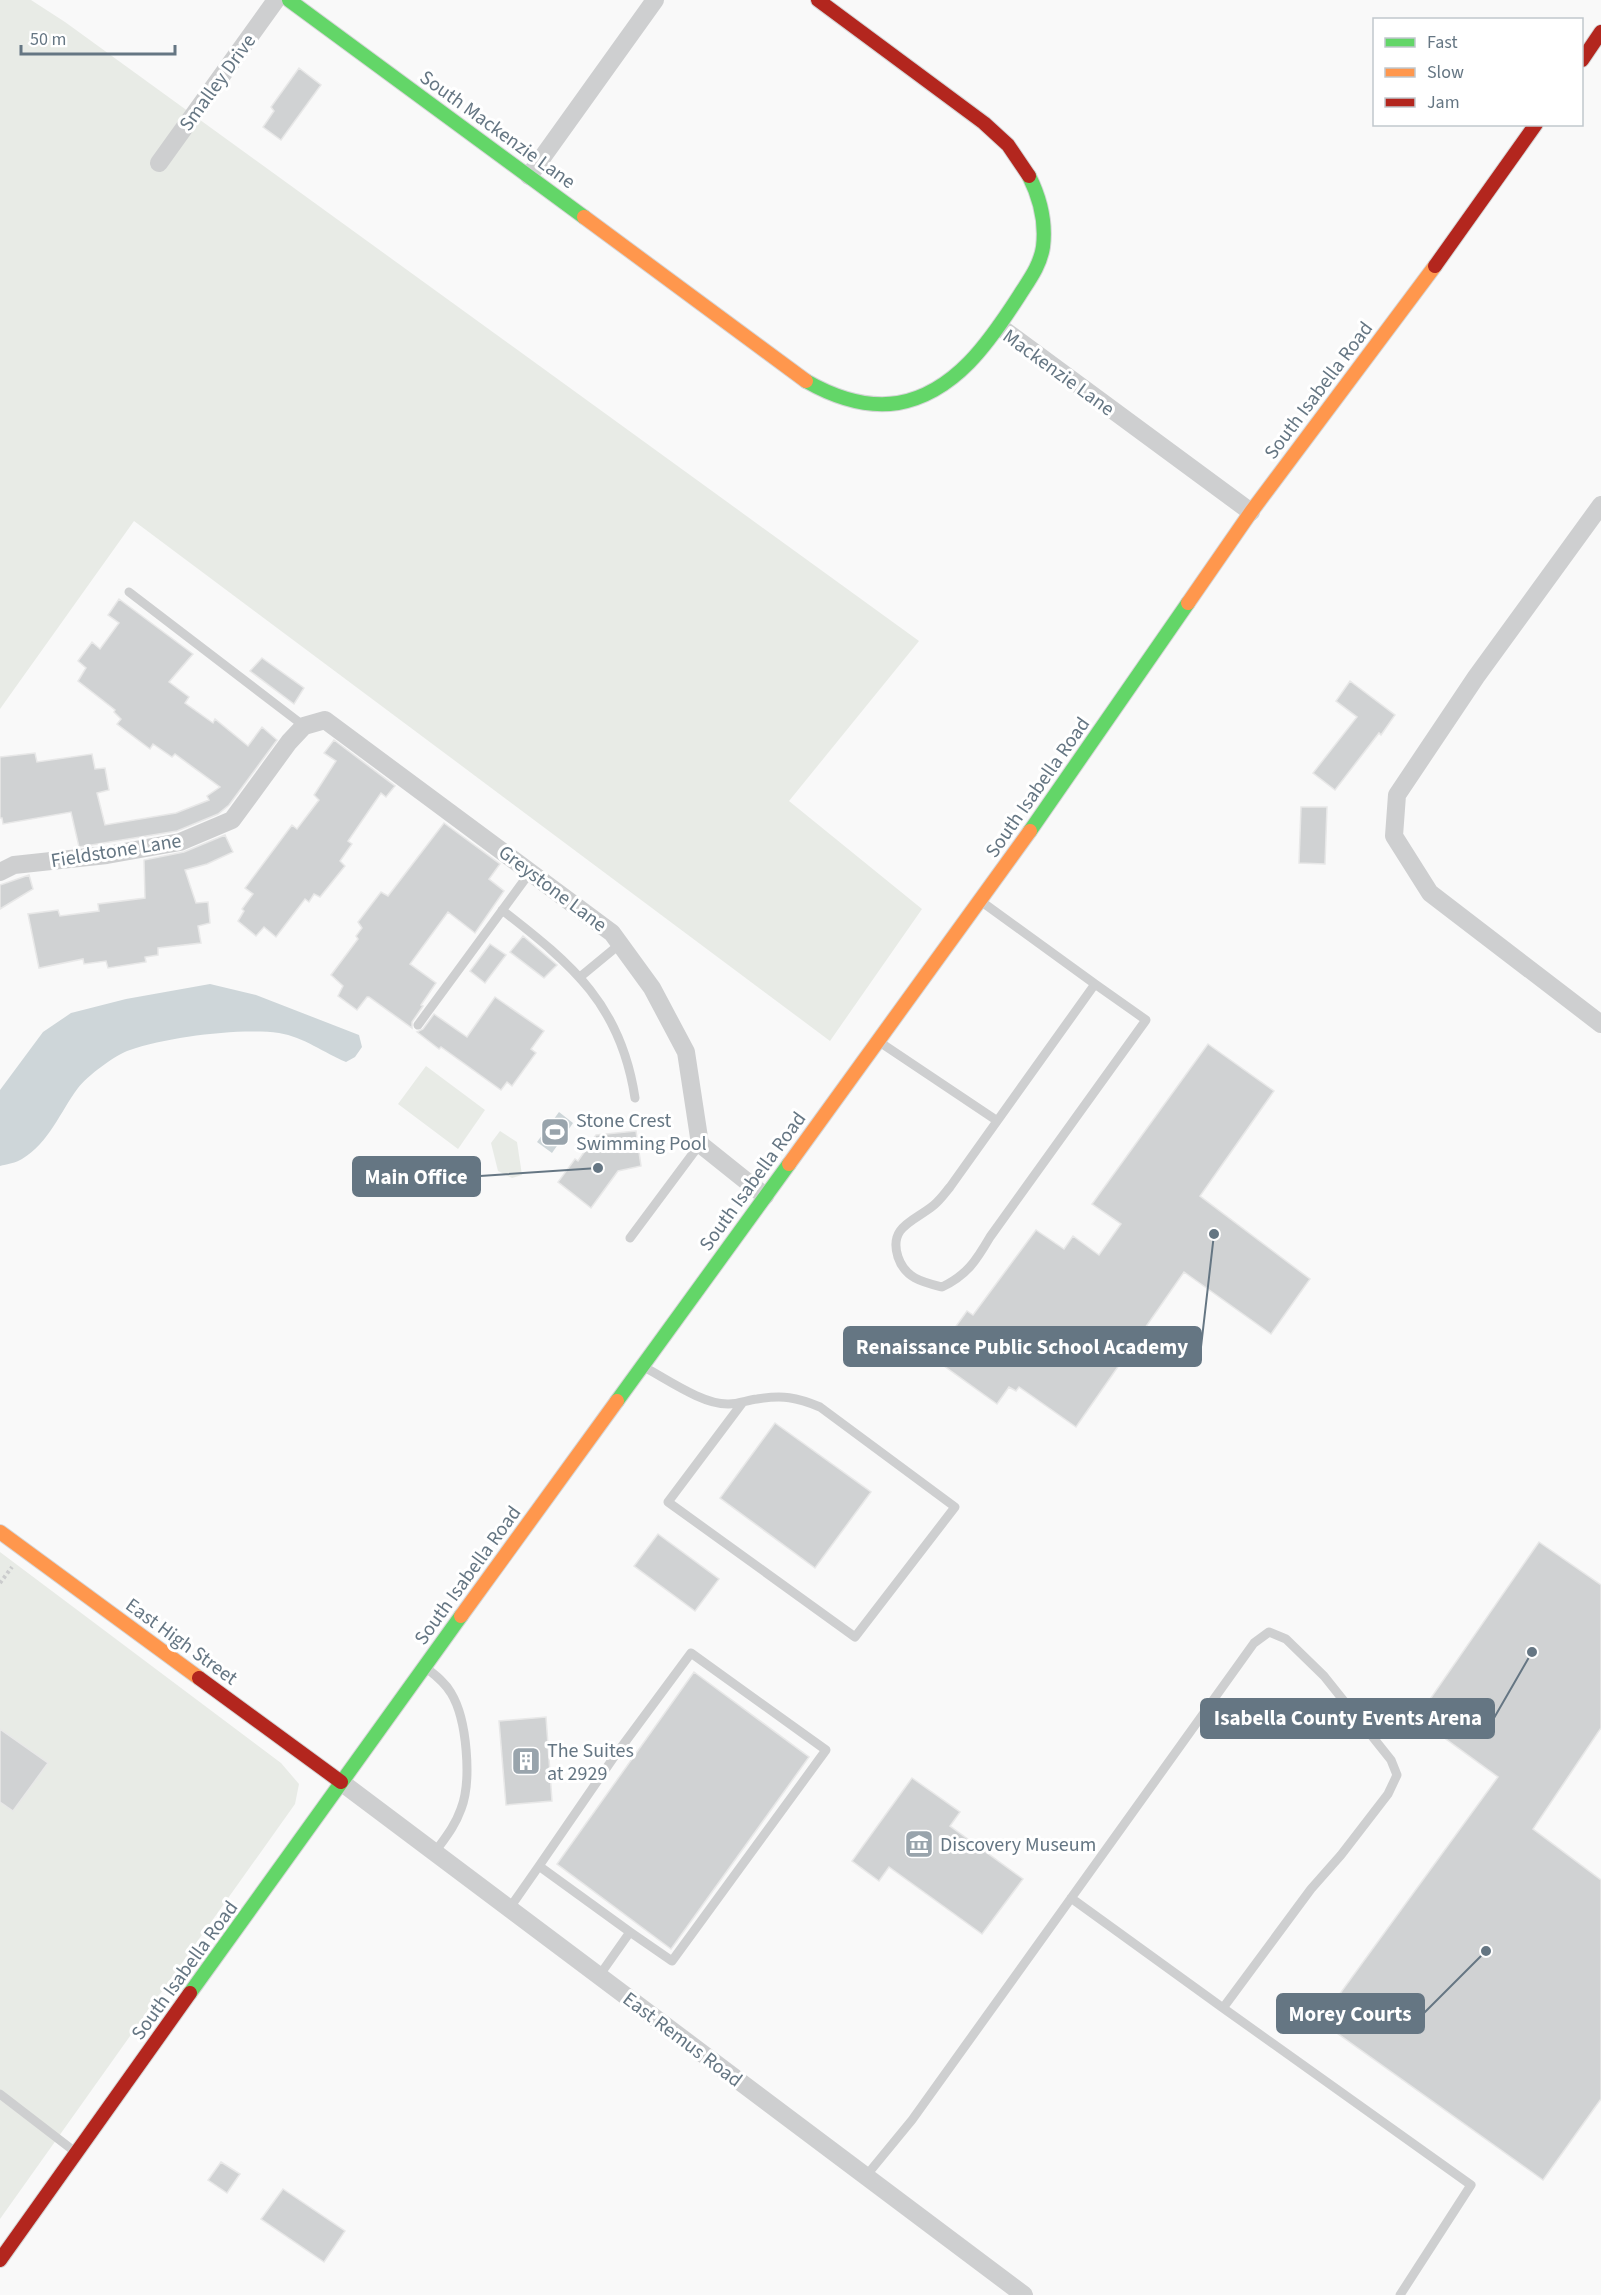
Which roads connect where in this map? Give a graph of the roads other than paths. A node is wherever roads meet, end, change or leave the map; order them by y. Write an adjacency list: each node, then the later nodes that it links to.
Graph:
1 (276, 0): 8 (street, Smalley Drive)
2 (289, 0): 9 (main road, South Mackenzie Lane)
3 (655, 0): 9 (street)
4 (818, 0): 11 (main road)
5 (1601, 32): 6 (main road)
6 (1583, 57)
7 (1535, 126): 13 (main road, South Isabella Road)
8 (159, 163)
9 (529, 176): 10 (main road, South Mackenzie Lane)
10 (683, 291): 11 (main road, Mackenzie Lane)
11 (1000, 327): 13 (street, Mackenzie Lane)
12 (1601, 505): 23 (street)
13 (1251, 512): 18 (main road, South Isabella Road)
14 (129, 592): 15 (lane)
15 (303, 726): 16 (street, Greystone Lane); 17 (street, Fieldstone Lane)
16 (531, 871): 19 (lane); 20 (street, Greystone Lane)
17 (0, 872)
18 (980, 901): 22 (lane); 25 (main road, South Isabella Road)
19 (502, 910): 21 (lane); 24 (lane)
20 (620, 944): 21 (lane); 28 (street, Greystone Lane)
21 (580, 977): 26 (lane)
22 (1095, 984): 27 (lane); 27 (lane)
23 (1601, 1024)
24 (418, 1025)
25 (878, 1041): 27 (lane); 29 (main road, South Isabella Road)
26 (635, 1098)
27 (996, 1120)
28 (700, 1144): 29 (street); 30 (lane)
29 (765, 1196): 31 (main road, South Isabella Road)
30 (630, 1238)
31 (642, 1366): 32 (lane); 34 (main road, South Isabella Road)
32 (743, 1402): 32 (lane)
33 (0, 1532): 35 (main road, East High Street)
34 (425, 1667): 35 (main road, South Isabella Road); 36 (lane)
35 (341, 1782): 36 (street, East Remus Road); 44 (main road, South Isabella Road)
36 (435, 1852): 39 (street, East Remus Road)
37 (539, 1866): 39 (lane); 40 (lane); 40 (lane)
38 (1071, 1898): 42 (lane); 42 (lane); 45 (lane)
39 (509, 1909): 41 (street, East Remus Road)
40 (630, 1932): 41 (lane)
41 (599, 1976): 45 (street, East Remus Road)
42 (1223, 2008): 48 (lane)
43 (0, 2094): 44 (lane)
44 (77, 2153): 46 (main road, South Isabella Road)
45 (866, 2176): 47 (street, East Remus Road)
46 (0, 2260)
47 (1024, 2295)
48 (1400, 2295)

